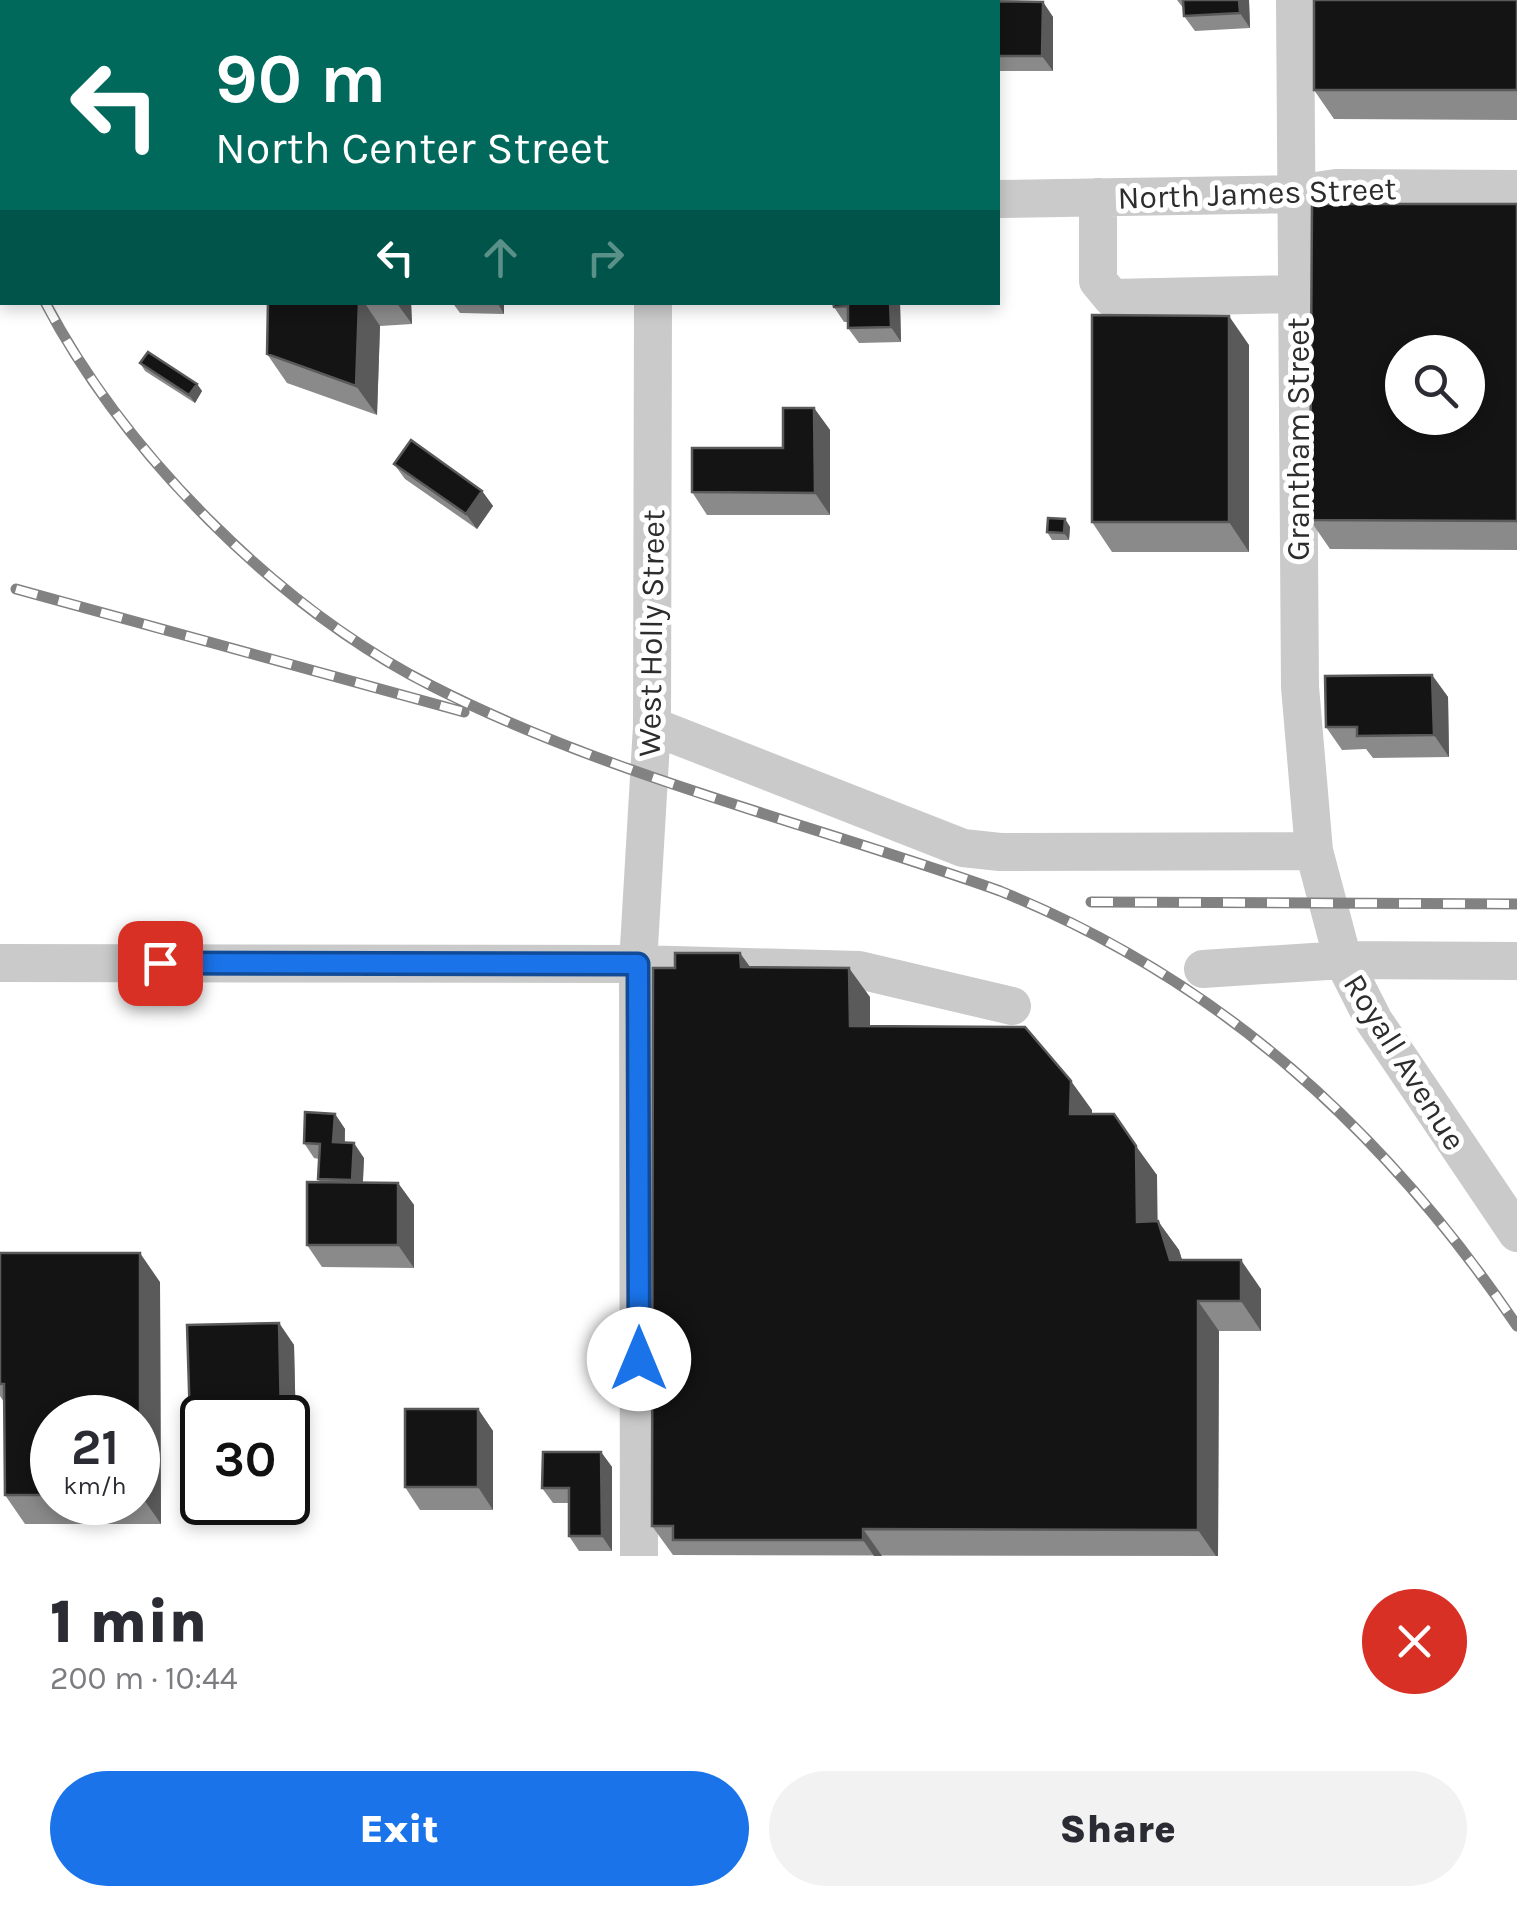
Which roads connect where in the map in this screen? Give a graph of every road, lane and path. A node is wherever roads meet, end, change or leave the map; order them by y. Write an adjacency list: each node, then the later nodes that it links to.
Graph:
1 (1295, 0): 3 (street, Grantham Street)
2 (1517, 189): 3 (street, North James Street)
3 (1296, 194): 4 (street, North James Street); 6 (street, Grantham Street)
4 (1098, 197): 5 (street, North James Street); 6 (street)
5 (1000, 199)
6 (1297, 294): 9 (street, Grantham Street)
7 (653, 305): 8 (street, West Holly Street)
8 (652, 726): 9 (street); 13 (street, West Holly Street)
9 (1317, 864): 10 (street, Royall Avenue)
10 (1343, 960): 11 (street); 14 (street); 16 (street, Royall Avenue)
11 (1517, 961)
12 (0, 963): 13 (street)
13 (638, 964): 15 (street); 17 (street, West Holly Street)
14 (1203, 969)
15 (1012, 1006)
16 (1517, 1233)
17 (639, 1556)

